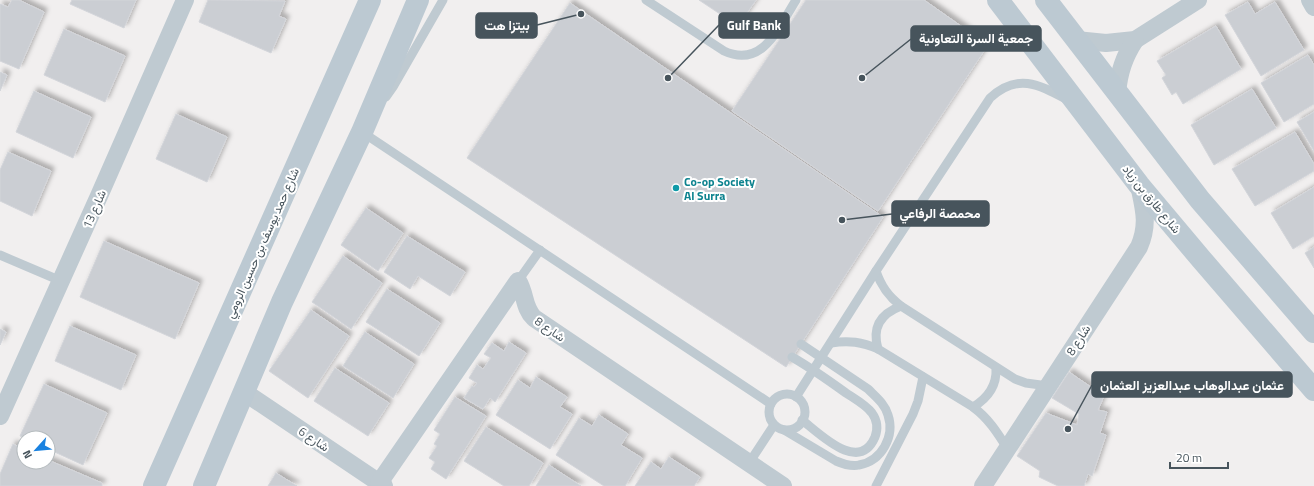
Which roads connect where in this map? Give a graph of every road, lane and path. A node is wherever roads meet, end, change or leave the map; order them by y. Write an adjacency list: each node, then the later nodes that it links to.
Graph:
1 (185, 0): 21 (street, شارع 13)
2 (370, 0): 44 (street, شارع حمد يوسف بن حسين الرومي)
3 (418, 0): 16 (street)
4 (444, 0): 16 (lane)
5 (646, 0): 6 (lane)
6 (796, 0)
7 (998, 0): 15 (street, شارع طارق بن زياد)
8 (1046, 0): 12 (street)
9 (1198, 0): 13 (street)
10 (1310, 0): 11 (street)
11 (1314, 7)
12 (1076, 40): 13 (street); 14 (street)
13 (1135, 40): 14 (street)
14 (1117, 93): 24 (street)
15 (1079, 106): 17 (street, شارع طارق بن زياد); 20 (lane)
16 (365, 125): 18 (lane); 33 (street)
17 (1140, 185): 31 (street, شارع 8); 32 (street, شارع طارق بن زياد)
18 (540, 250): 22 (lane); 35 (lane)
19 (0, 255): 21 (lane)
20 (876, 271): 23 (lane); 25 (lane)
21 (61, 281): 37 (street, شارع 13)
22 (518, 281): 42 (street, شارع 8); 43 (street)
23 (901, 306): 27 (lane); 29 (lane)
24 (1314, 332)
25 (831, 343): 27 (lane); 34 (lane)
26 (801, 344): 40 (lane)
27 (878, 349): 30 (lane)
28 (792, 357): 38 (lane)
29 (996, 368): 31 (lane); 36 (lane)
30 (923, 377): 36 (lane); 47 (lane)
31 (1048, 386): 41 (street, شارع 8)
32 (1314, 390)
33 (244, 392): 43 (street, شارع 6); 45 (street)
34 (796, 397): 35 (lane); 38 (lane)
35 (771, 404): 39 (lane)
36 (973, 407): 41 (lane)
37 (0, 416)
38 (802, 420): 40 (lane)
39 (774, 425): 40 (lane); 42 (lane)
40 (784, 430)
41 (1007, 448): 48 (street, شارع 8)
42 (749, 464): 46 (street, شارع 8)
43 (382, 484)
44 (154, 486)
45 (204, 486)
46 (783, 486)
47 (876, 486)
48 (983, 486)

